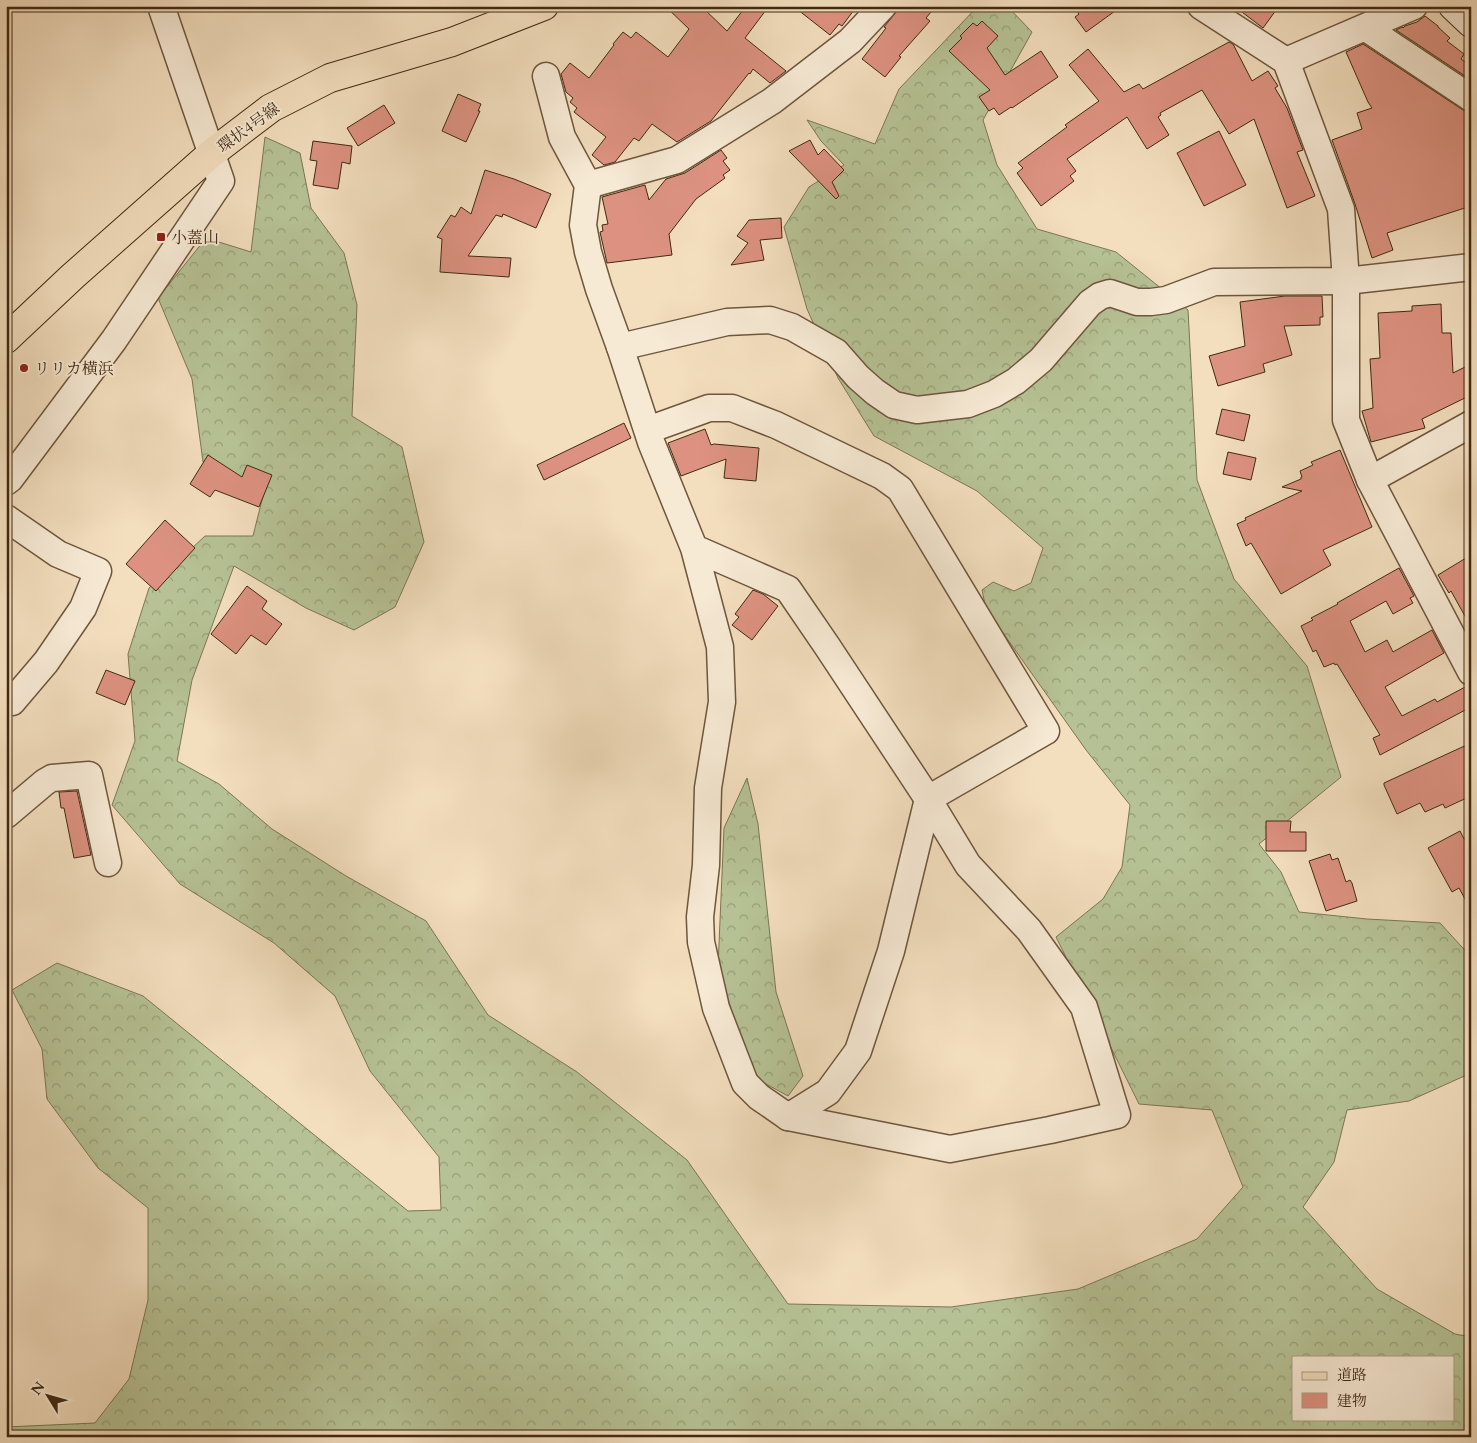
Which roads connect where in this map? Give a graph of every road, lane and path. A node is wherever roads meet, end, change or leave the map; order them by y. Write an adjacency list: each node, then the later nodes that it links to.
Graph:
1 (161, 6): 12 (street)
2 (544, 6): 12 (main road, 環状4号線)
3 (883, 6): 13 (street)
4 (1414, 6): 8 (street)
5 (1453, 6): 7 (main road)
6 (1210, 9): 9 (street)
7 (1471, 23)
8 (1366, 28): 9 (street); 11 (street)
9 (1286, 61): 15 (street)
10 (546, 76): 13 (street)
11 (1471, 98)
12 (212, 153): 16 (main road, 環状4号線); 21 (street)
13 (588, 184): 17 (street)
14 (1471, 267): 15 (street)
15 (1346, 281): 17 (street); 20 (street)
16 (6, 339)
17 (620, 347): 18 (street)
18 (648, 430): 23 (street); 26 (street)
19 (1469, 430): 20 (street)
20 (1370, 480): 24 (street)
21 (6, 482)
22 (6, 518): 25 (street)
23 (694, 548): 26 (street); 29 (street)
24 (1467, 656)
25 (12, 702)
26 (928, 799): 29 (street); 29 (street)
27 (6, 815): 28 (street)
28 (108, 863)
29 (788, 1117)

